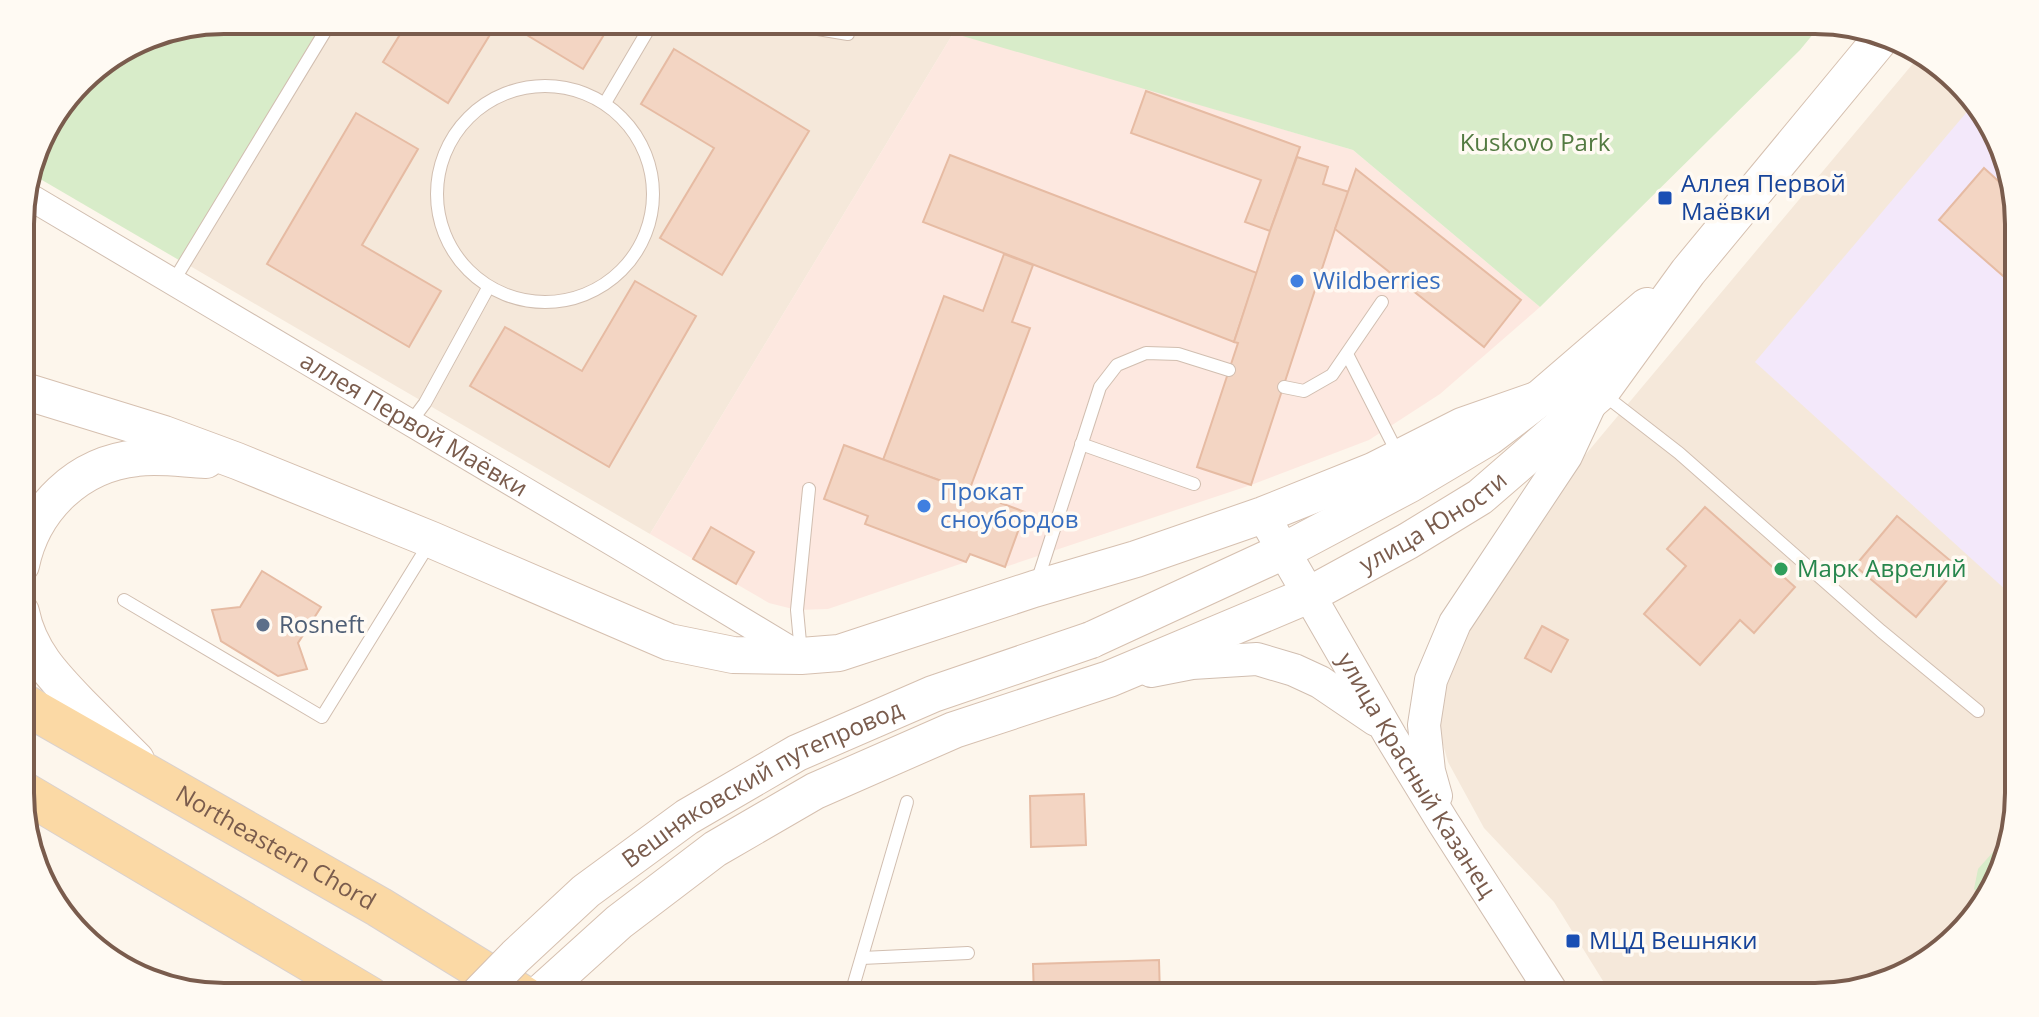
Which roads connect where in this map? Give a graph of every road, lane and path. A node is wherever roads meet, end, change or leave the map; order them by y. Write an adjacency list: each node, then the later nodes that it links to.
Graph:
1 (324, 34): 7 (lane)
2 (646, 34): 4 (lane)
3 (1876, 44): 6 (main road, улица Юности)
4 (605, 103): 8 (lane); 8 (lane)
5 (36, 200): 7 (street, аллея Первой Маёвки)
6 (1688, 272): 14 (main road, улица Юности); 15 (main road, улица Юности)
7 (173, 282): 16 (street, аллея Первой Маёвки)
8 (488, 288): 16 (lane)
9 (1382, 302): 10 (lane)
10 (1347, 354): 12 (lane); 18 (lane)
11 (1229, 370): 17 (lane)
12 (1284, 387)
13 (34, 394): 19 (main road)
14 (1596, 396): 27 (main road, улица Юности); 34 (lane); 39 (street)
15 (1539, 399): 18 (main road); 25 (main road, улица Юности)
16 (410, 423): 31 (street, аллея Первой Маёвки)
17 (1081, 444): 20 (lane); 26 (lane)
18 (1399, 457): 22 (main road)
19 (237, 461): 23 (main road); 24 (main road)
20 (1194, 484)
21 (809, 489): 31 (lane)
22 (1263, 515): 25 (street, улица Красный Казанец); 26 (main road)
23 (34, 526)
24 (432, 540): 28 (lane); 31 (main road)
25 (1284, 551): 27 (street, улица Красный Казанец); 29 (main road, улица Юности)
26 (1034, 589): 31 (main road)
27 (1309, 595): 32 (main road, улица Юности); 35 (street, улица Красный Казанец)
28 (124, 600)
29 (1091, 640): 43 (main road, Вешняковский путепровод, bridge)
30 (34, 650): 36 (main road)
31 (801, 656)
32 (1109, 679): 35 (street); 45 (main road, Вешняковский путепровод)
33 (34, 710): 36 (main road, Northeastern Chord)
34 (1978, 711)
35 (1384, 725): 39 (street, улица Красный Казанец)
36 (153, 778): 44 (main road, Northeastern Chord)
37 (34, 798): 42 (main road)
38 (907, 802): 41 (lane)
39 (1443, 822): 47 (street, улица Красный Казанец)
40 (968, 953): 41 (lane)
41 (862, 958): 46 (lane)
42 (346, 983)
43 (490, 983)
44 (502, 983)
45 (551, 983)
46 (854, 983)
47 (1546, 983)

